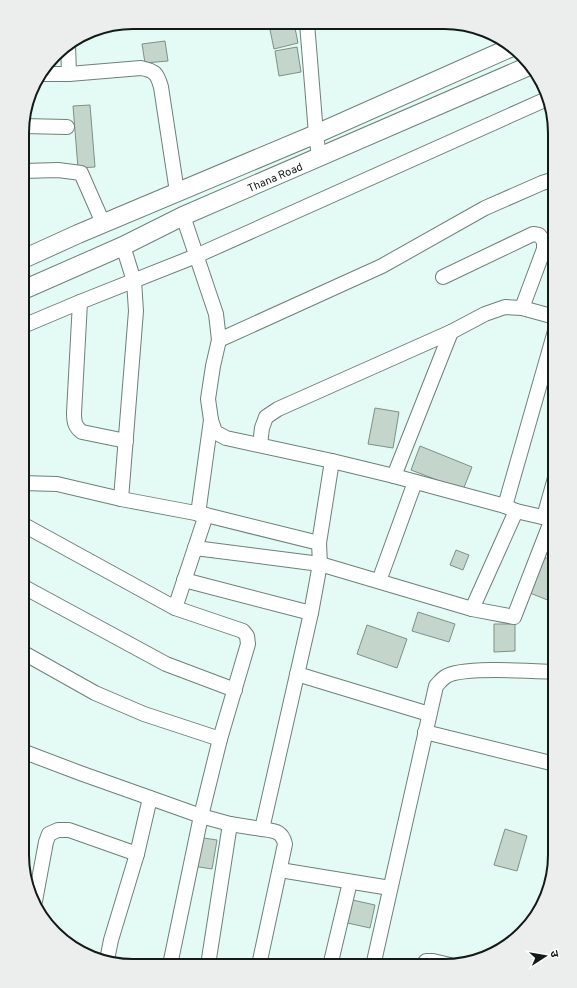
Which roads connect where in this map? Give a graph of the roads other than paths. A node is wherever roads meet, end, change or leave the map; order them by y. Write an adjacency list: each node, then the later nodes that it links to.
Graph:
1 (307, 29): 10 (street)
2 (506, 50): 10 (street)
3 (68, 51): 6 (street)
4 (525, 67): 11 (street, Thana Road)
5 (47, 74): 6 (street)
6 (69, 74): 14 (street)
7 (543, 101): 19 (street)
8 (29, 126): 9 (street)
9 (67, 127)
10 (316, 134): 11 (street); 14 (street)
11 (319, 157): 15 (street, Thana Road)
12 (29, 171): 16 (street)
13 (548, 181): 28 (street)
14 (177, 192): 16 (street)
15 (183, 216): 17 (street, Thana Road); 19 (street)
16 (103, 223): 18 (street)
17 (123, 246): 21 (street); 22 (street, Thana Road)
18 (29, 256)
19 (196, 256): 21 (street); 28 (street)
20 (443, 277): 24 (street)
21 (134, 281): 23 (street); 31 (street)
22 (29, 287)
23 (80, 302): 26 (street); 31 (street)
24 (522, 308): 25 (street); 27 (street)
25 (548, 315)
26 (29, 323)
27 (451, 332): 32 (street); 34 (street)
28 (218, 340): 30 (street)
29 (548, 360): 38 (street)
30 (211, 420): 32 (street); 39 (street)
31 (126, 441): 37 (street)
32 (260, 445): 33 (street)
33 (332, 461): 34 (street); 43 (street)
34 (394, 476): 35 (street)
35 (415, 482): 38 (street); 47 (street)
36 (29, 483): 37 (street)
37 (121, 499): 39 (street)
38 (511, 509): 40 (street); 50 (street)
39 (202, 514): 43 (street); 44 (street)
40 (548, 518)
41 (548, 524): 50 (street)
42 (29, 528): 49 (street)
43 (319, 543): 45 (street)
44 (195, 548): 45 (street); 46 (street)
45 (320, 564): 47 (street); 51 (street)
46 (184, 580): 49 (street); 51 (street)
47 (379, 581): 50 (street)
48 (29, 590): 55 (street)
49 (174, 608): 55 (street)
50 (472, 609)
51 (311, 613): 54 (street)
52 (29, 656): 58 (street)
53 (548, 672): 56 (street)
54 (297, 674): 56 (street); 64 (street)
55 (234, 690): 58 (street)
56 (429, 714): 57 (street)
57 (425, 732): 60 (street); 68 (street)
58 (220, 739): 62 (street)
59 (29, 753): 61 (street)
60 (548, 762)
61 (150, 798): 62 (street); 65 (street)
62 (201, 816): 63 (street); 71 (street)
63 (230, 824): 64 (street); 72 (street)
64 (262, 829): 66 (street)
65 (137, 854): 69 (street); 70 (street)
66 (280, 870): 67 (street); 73 (street)
67 (350, 882): 68 (street); 74 (street)
68 (390, 888): 75 (street)
69 (36, 893)
70 (108, 955)
71 (171, 959)
72 (209, 959)
73 (260, 959)
74 (332, 959)
75 (375, 959)

